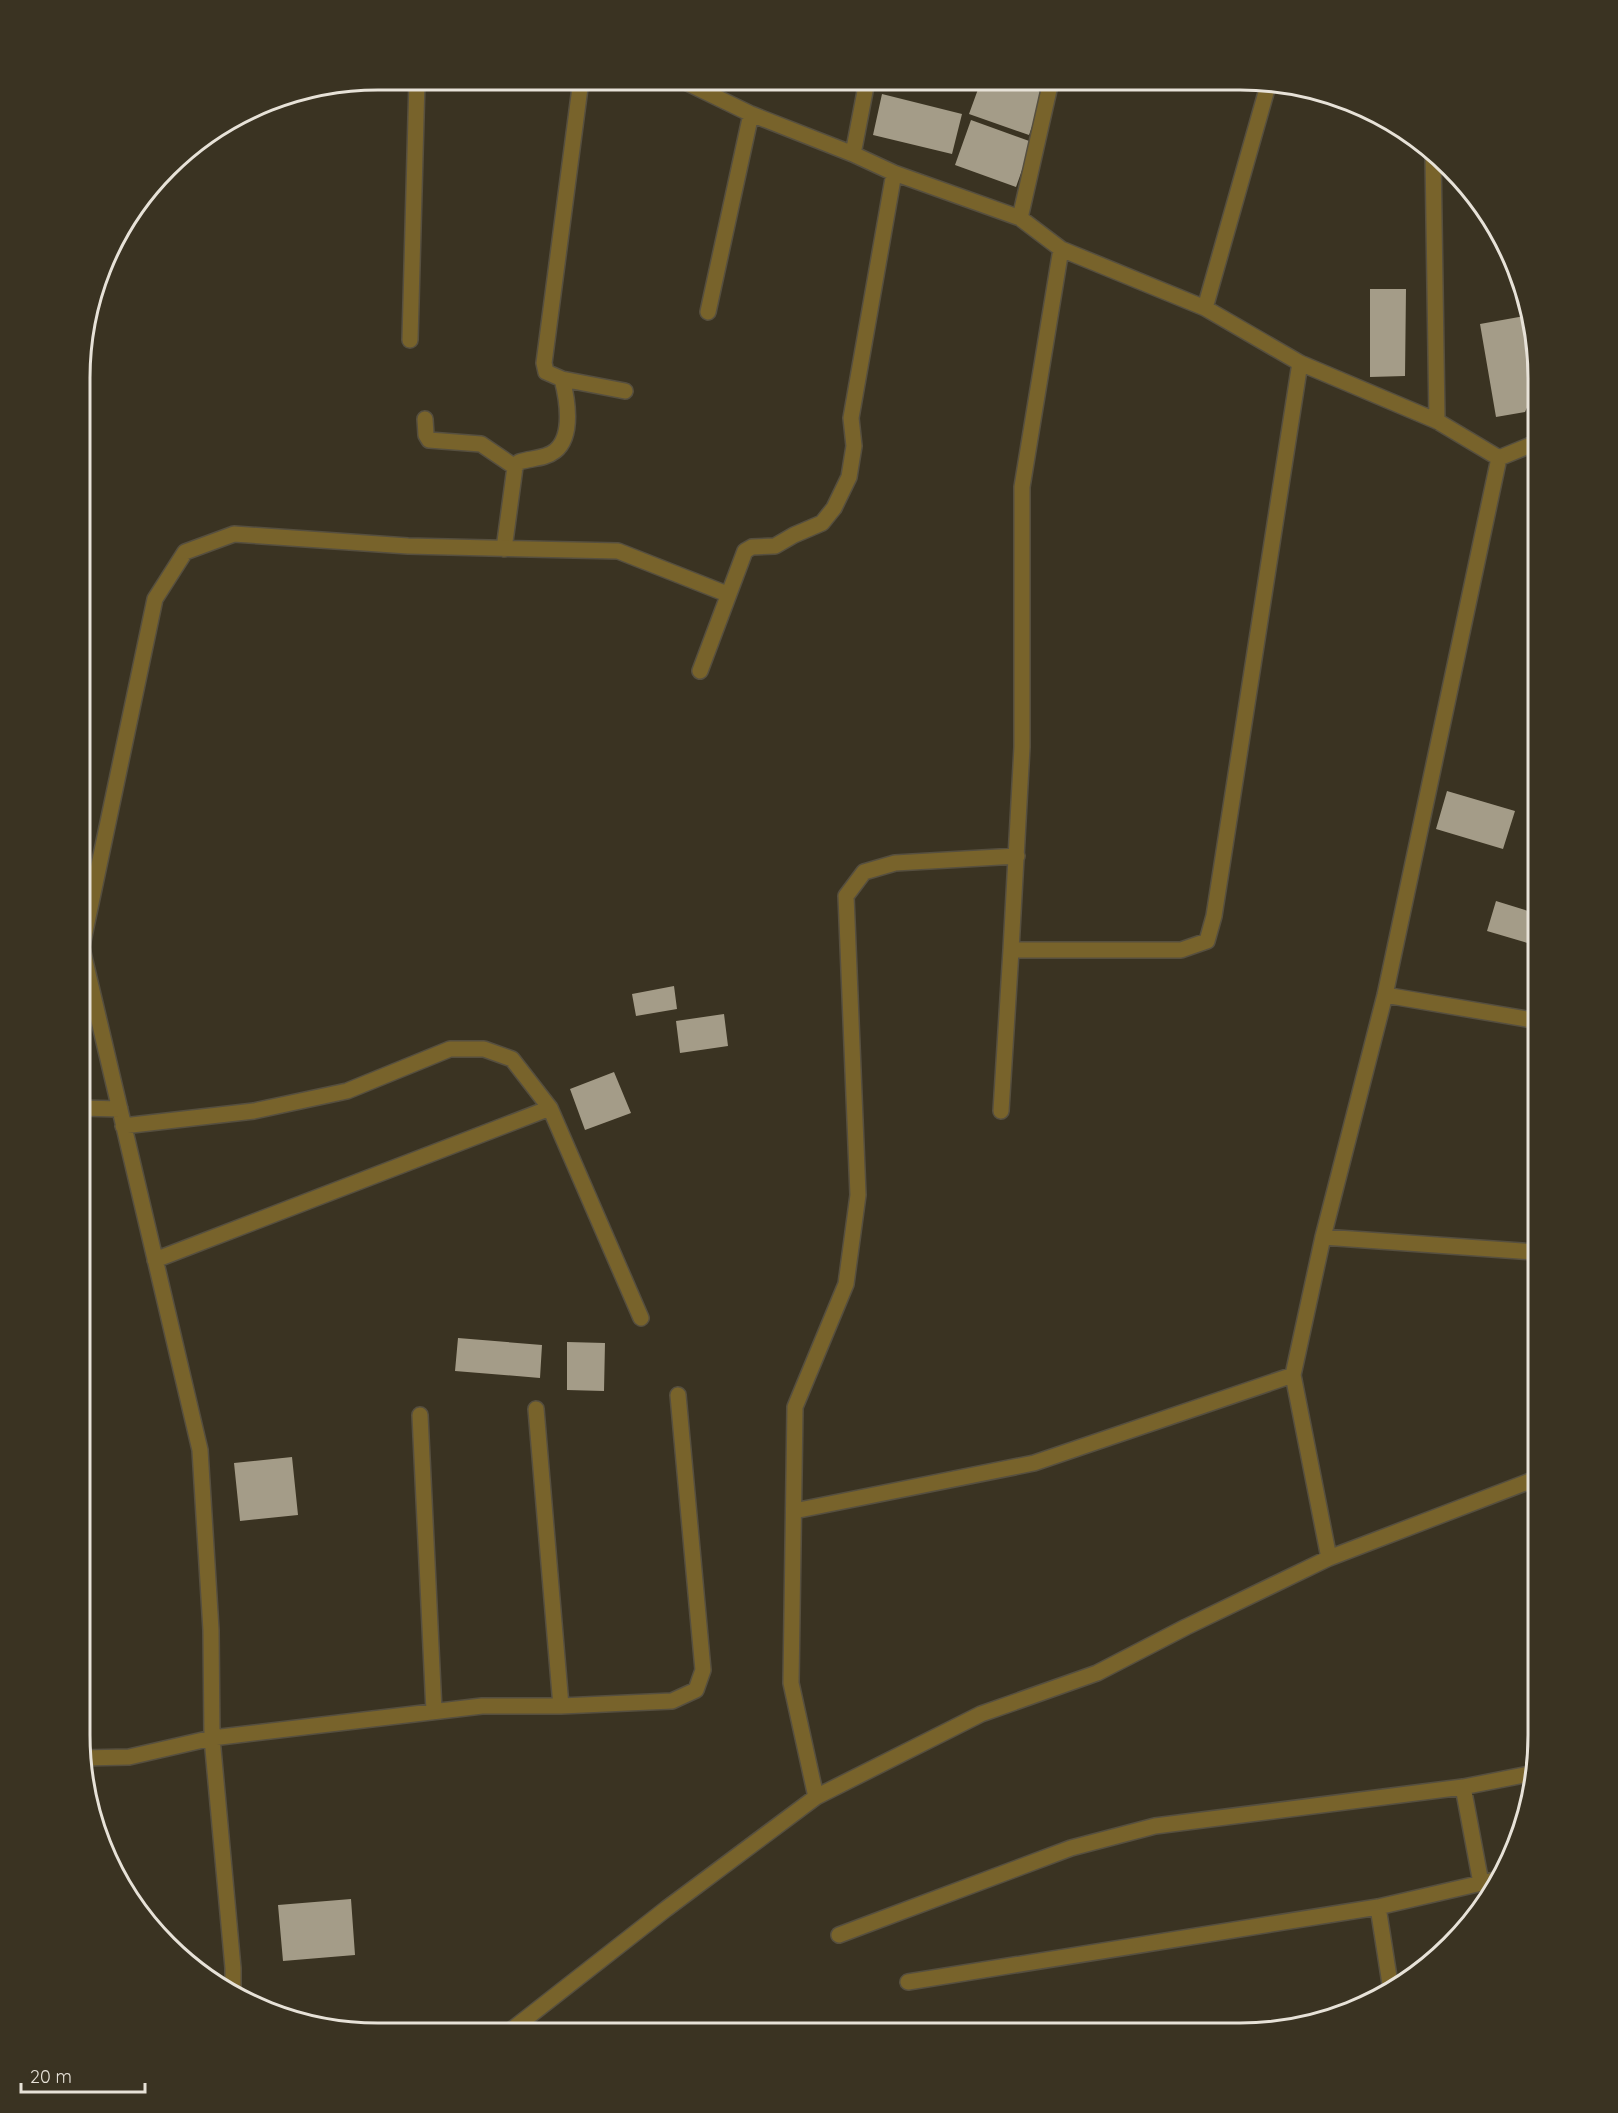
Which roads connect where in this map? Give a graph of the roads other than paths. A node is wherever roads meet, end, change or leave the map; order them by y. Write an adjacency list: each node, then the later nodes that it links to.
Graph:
1 (417, 90): 15 (street)
2 (580, 90): 17 (street)
3 (702, 90): 7 (street)
4 (865, 90): 8 (street)
5 (1049, 90): 11 (street)
6 (1266, 91): 13 (street)
7 (751, 114): 8 (street); 14 (street)
8 (853, 154): 10 (street)
9 (1433, 164): 20 (street)
10 (894, 173): 11 (street); 25 (street)
11 (1020, 218): 12 (street)
12 (1061, 249): 13 (street); 27 (street)
13 (1205, 308): 16 (street)
14 (708, 312)
15 (410, 340)
16 (1300, 363): 20 (street); 29 (street)
17 (562, 379): 18 (street); 23 (street)
18 (625, 391)
19 (425, 419): 23 (street)
20 (1437, 421): 22 (street)
21 (1528, 446): 22 (street)
22 (1499, 458): 31 (street)
23 (515, 467): 24 (street)
24 (504, 549): 25 (street); 28 (street)
25 (727, 594): 26 (street)
26 (700, 671)
27 (1017, 856): 29 (street); 47 (street)
28 (90, 903)
29 (1011, 950): 36 (street)
30 (90, 983): 34 (street)
31 (1386, 995): 32 (street); 38 (street)
32 (1528, 1019)
33 (90, 1108): 34 (street)
34 (120, 1108): 37 (street)
35 (550, 1108): 37 (street); 40 (street); 41 (street)
36 (1001, 1111)
37 (123, 1126): 40 (street)
38 (1323, 1237): 39 (street); 42 (street)
39 (1528, 1247)
40 (155, 1260): 51 (street)
41 (641, 1318)
42 (1293, 1375): 47 (street); 48 (street)
43 (678, 1395): 49 (street)
44 (536, 1409): 49 (street)
45 (420, 1415): 50 (street)
46 (1528, 1482): 48 (street)
47 (794, 1511): 55 (street)
48 (1329, 1558): 55 (street)
49 (561, 1706): 50 (street)
50 (434, 1711): 51 (street)
51 (212, 1738): 52 (street); 62 (street)
52 (91, 1758)
53 (1526, 1775): 54 (street)
54 (1463, 1787): 57 (street); 59 (street)
55 (816, 1797): 63 (street)
56 (1488, 1881): 57 (street)
57 (1480, 1883): 58 (street)
58 (1378, 1906): 60 (street); 61 (street)
59 (839, 1935)
60 (1390, 1981)
61 (908, 1982)
62 (233, 1983)
63 (520, 2023)

